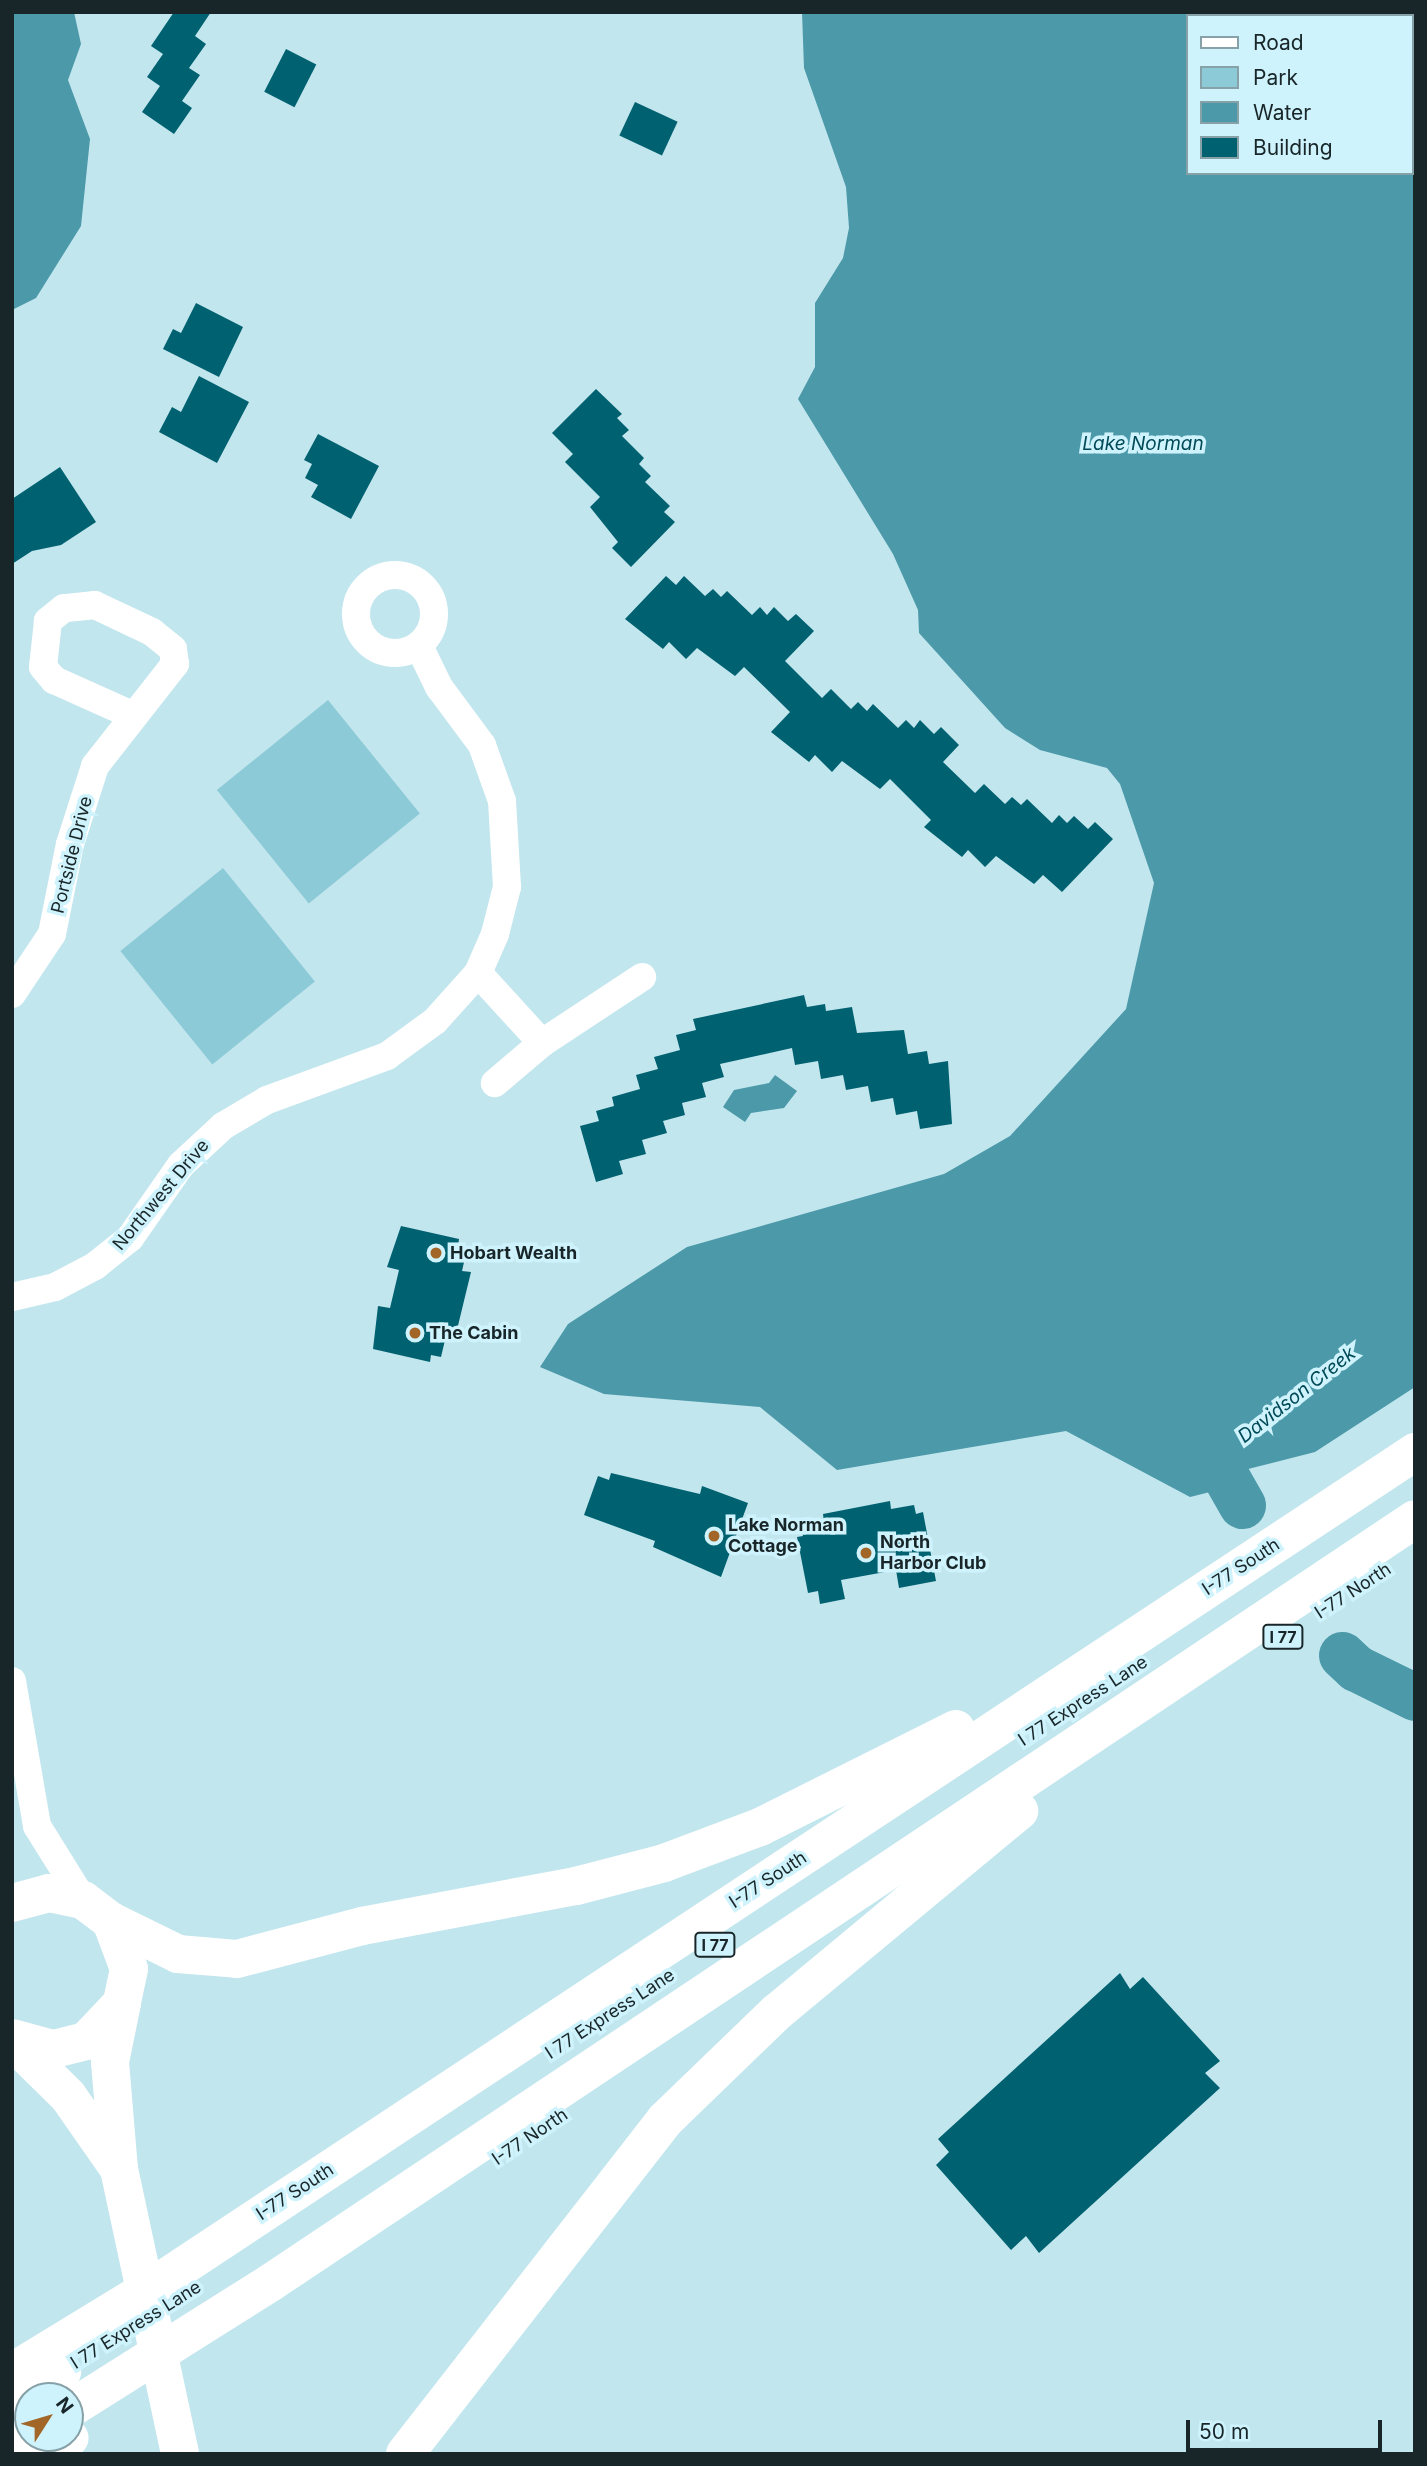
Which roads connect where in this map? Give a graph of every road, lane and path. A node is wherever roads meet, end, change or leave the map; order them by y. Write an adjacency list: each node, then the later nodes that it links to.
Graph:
1 (419, 646): 3 (street, Northwest Drive)
2 (132, 715): 2 (street); 5 (street, Portside Drive)
3 (478, 973): 6 (street); 8 (street, Northwest Drive)
4 (642, 977): 6 (street)
5 (12, 994)
6 (541, 1043): 7 (street)
7 (495, 1083)
8 (12, 1297)
9 (1415, 1452): 13 (main road, I-77 South / I 77)
10 (1415, 1482): 24 (main road, I 77 Express Lane / I 77)
11 (1415, 1519): 23 (main road, I 77 Express Lane / I 77)
12 (1415, 1549): 15 (main road, I-77 North / I 77)
13 (1182, 1606): 17 (main road); 22 (main road, I-77 South / I 77)
14 (12, 1681): 17 (street)
15 (988, 1832): 21 (main road); 25 (main road, I-77 North / I 77)
16 (12, 1903): 17 (main road)
17 (97, 1910): 18 (main road)
18 (122, 2003): 19 (main road); 20 (main road)
19 (12, 2039): 20 (main road)
20 (119, 2169): 26 (main road)
21 (507, 2327): 27 (main road); 28 (main road)
22 (12, 2372)
23 (84, 2400)
24 (12, 2401)
25 (84, 2429)
26 (179, 2446)
27 (405, 2454)
28 (427, 2454)

